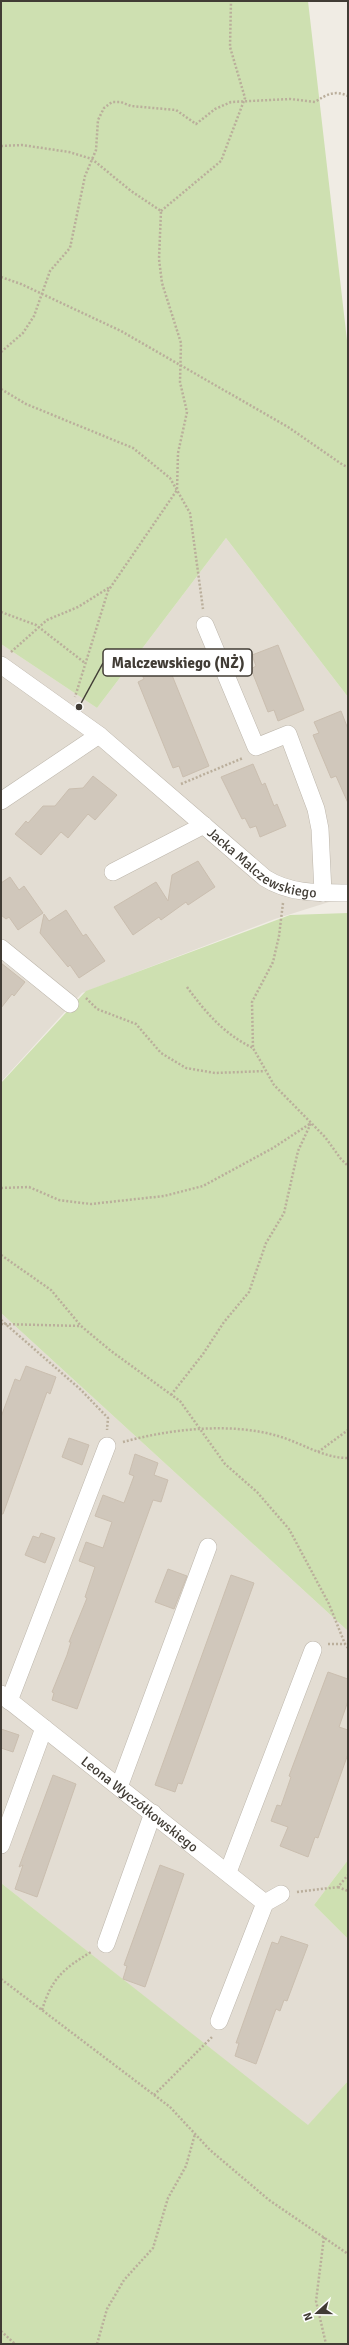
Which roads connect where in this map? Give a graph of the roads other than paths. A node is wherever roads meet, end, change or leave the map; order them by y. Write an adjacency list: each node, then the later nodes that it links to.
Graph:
1 (205, 625): 7 (street, Jacka Malczewskiego)
2 (4, 660): 3 (street, Jacka Malczewskiego)
3 (99, 735): 4 (street); 5 (street, Jacka Malczewskiego)
4 (1, 800)
5 (204, 825): 6 (street); 7 (street, Jacka Malczewskiego)
6 (113, 872)
7 (322, 893): 8 (street)
8 (348, 893)
9 (1, 948): 10 (street)
10 (77, 1000)
11 (107, 1446): 14 (street)
12 (208, 1547): 16 (street)
13 (313, 1650): 19 (street)
14 (5, 1698): 15 (street, Leona Wyczółkowskiego)
15 (44, 1728): 16 (street, Leona Wyczółkowskiego); 18 (street)
16 (119, 1787): 17 (street, Leona Wyczółkowskiego)
17 (153, 1814): 19 (street, Leona Wyczółkowskiego); 22 (street)
18 (1, 1845)
19 (228, 1872): 21 (street, Leona Wyczółkowskiego)
20 (281, 1894): 21 (street)
21 (265, 1902): 23 (street)
22 (106, 1944)
23 (219, 2021)

